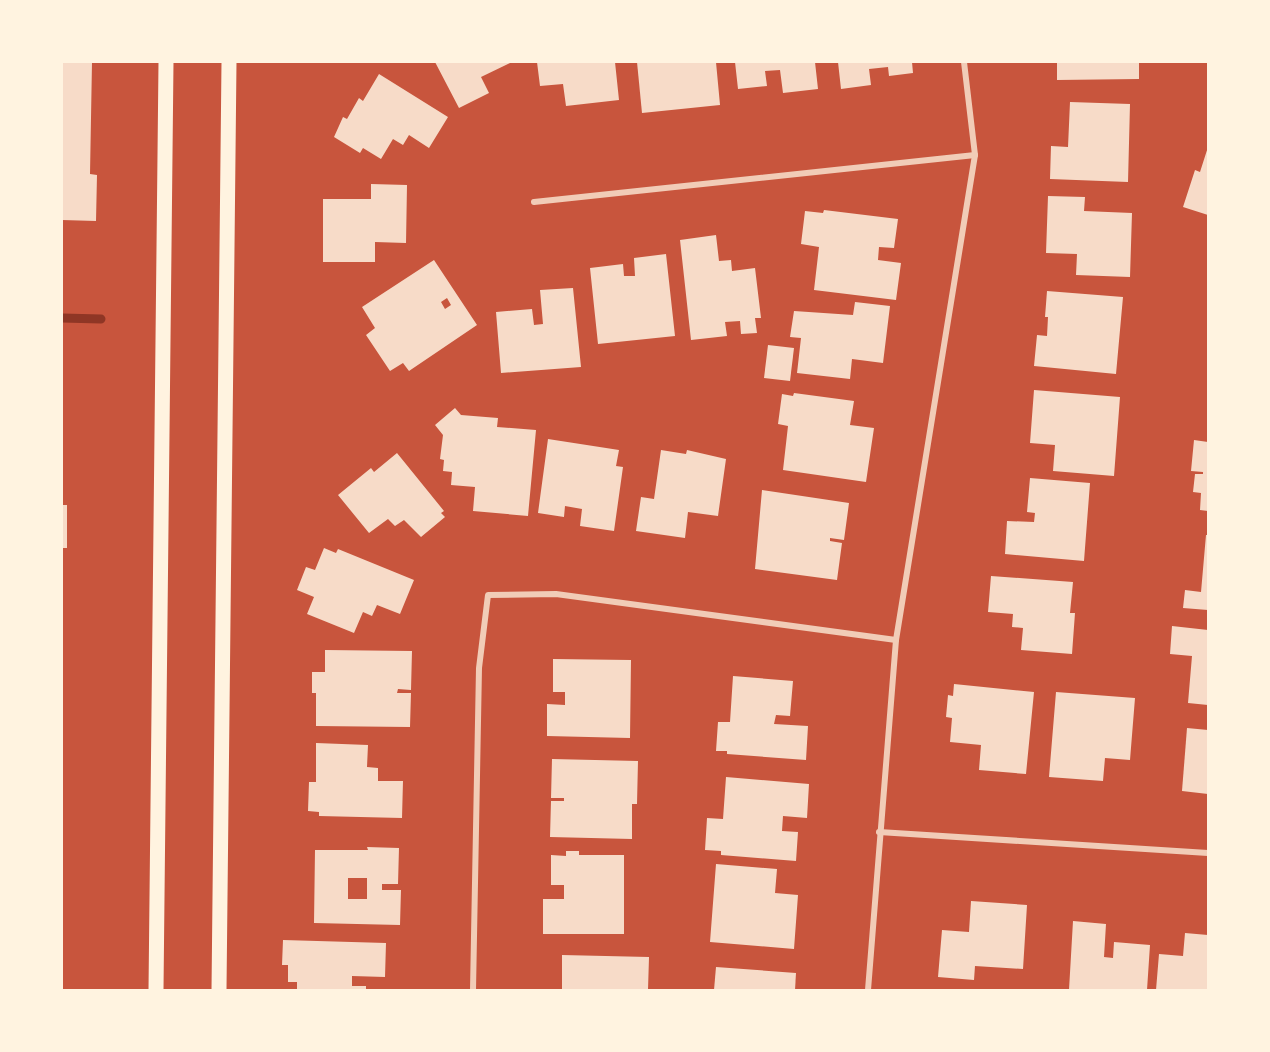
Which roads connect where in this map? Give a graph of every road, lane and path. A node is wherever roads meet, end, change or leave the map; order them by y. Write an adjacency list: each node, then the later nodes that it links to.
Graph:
1 (166, 62): 9 (main road)
2 (229, 62): 10 (main road)
3 (964, 62): 4 (street)
4 (975, 155): 5 (street); 6 (street)
5 (534, 202)
6 (896, 640): 7 (street); 11 (street)
7 (879, 832): 8 (street); 12 (street)
8 (1209, 853)
9 (156, 990)
10 (219, 990)
11 (473, 990)
12 (868, 990)

